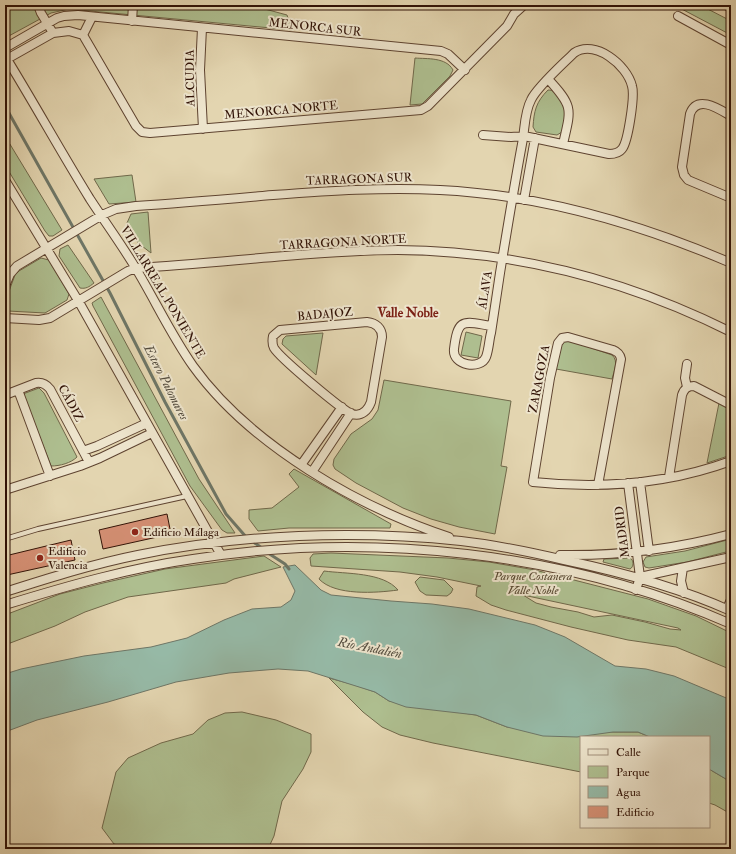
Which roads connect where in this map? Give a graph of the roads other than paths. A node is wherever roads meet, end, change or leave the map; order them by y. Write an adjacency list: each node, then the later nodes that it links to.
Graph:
1 (38, 5): 11 (street)
2 (133, 5): 10 (street)
3 (515, 5): 7 (street, MENORCA NORTE)
4 (524, 5): 7 (street, MENORCA NORTE)
5 (728, 5): 6 (street)
6 (731, 7)
7 (514, 14): 18 (street, MENORCA NORTE)
8 (678, 16): 15 (street)
9 (92, 17): 10 (street, MENORCA SUR); 11 (street, MENORCA SUR); 14 (street)
10 (132, 21): 12 (street, MENORCA SUR)
11 (46, 23): 13 (street); 16 (street, MENORCA SUR)
12 (202, 28): 18 (street, MENORCA SUR); 21 (street, ALCUDIA)
13 (53, 33): 14 (street); 17 (street)
14 (83, 35): 21 (street, MENORCA NORTE)
15 (731, 45)
16 (5, 48)
17 (6, 58): 30 (street, VILLARREAL PONIENTE)
18 (465, 70): 21 (street, MENORCA NORTE)
19 (548, 79): 23 (street, ÁLAVA); 25 (street); 25 (street, ÁLAVA)
20 (731, 116): 28 (street)
21 (203, 129)
22 (483, 135): 23 (street, ÁLAVA)
23 (524, 136): 24 (street, ÁLAVA); 27 (street, ÁLAVA)
24 (535, 138): 25 (street, ÁLAVA); 29 (street)
25 (563, 144)
26 (5, 180): 31 (street)
27 (512, 198): 29 (street, TARRAGONA SUR); 30 (street, TARRAGONA SUR); 32 (street, ÁLAVA)
28 (731, 198)
29 (524, 200): 33 (street, TARRAGONA SUR)
30 (102, 215): 31 (street, TARRAGONA SUR); 34 (street, VILLARREAL PONIENTE)
31 (47, 247): 35 (street, TARRAGONA SUR); 36 (street)
32 (503, 258): 34 (street, TARRAGONA NORTE); 38 (street, ÁLAVA); 39 (street, TARRAGONA NORTE)
33 (731, 263)
34 (136, 268): 36 (street, TARRAGONA NORTE); 52 (street, VILLARREAL PONIENTE)
35 (5, 286)
36 (78, 302): 37 (street, TARRAGONA NORTE); 47 (street)
37 (5, 318)
38 (492, 326): 38 (street, ÁLAVA)
39 (731, 332)
40 (687, 364): 41 (street)
41 (687, 387): 44 (street); 55 (street)
42 (18, 390): 43 (street, CÁDIZ); 49 (street, CÁDIZ); 54 (street)
43 (5, 395)
44 (731, 405)
45 (342, 407): 46 (street, BADAJOZ); 46 (street, BADAJOZ); 52 (street)
46 (351, 413): 53 (street)
47 (147, 423): 48 (street); 49 (street)
48 (152, 433): 51 (street); 60 (street)
49 (83, 451): 51 (street, CÁDIZ)
50 (731, 461): 55 (street)
51 (89, 462): 54 (street)
52 (301, 465): 53 (street, VILLARREAL PONIENTE)
53 (312, 472): 63 (street, VILLARREAL PONIENTE)
54 (50, 476): 59 (street)
55 (669, 477): 56 (street)
56 (640, 482): 57 (street); 65 (street, MADRID)
57 (628, 483): 58 (street, ZARAGOZA); 66 (street, MADRID)
58 (598, 485): 58 (street, ZARAGOZA)
59 (5, 490)
60 (188, 496): 62 (lane); 64 (street)
61 (731, 534): 65 (street)
62 (5, 539)
63 (461, 541): 64 (street); 68 (street)
64 (214, 543): 67 (street); 73 (street)
65 (649, 551): 66 (street)
66 (636, 552): 68 (street); 71 (street, MADRID)
67 (221, 555): 72 (street); 76 (street)
68 (541, 555): 71 (street)
69 (731, 557): 70 (street)
70 (683, 568): 71 (street); 74 (street)
71 (640, 577): 72 (street, MADRID); 74 (street)
72 (636, 590): 78 (street)
73 (5, 592)
74 (684, 593): 77 (street)
75 (731, 595): 77 (lane)
76 (5, 605)
77 (728, 610)
78 (731, 624)

